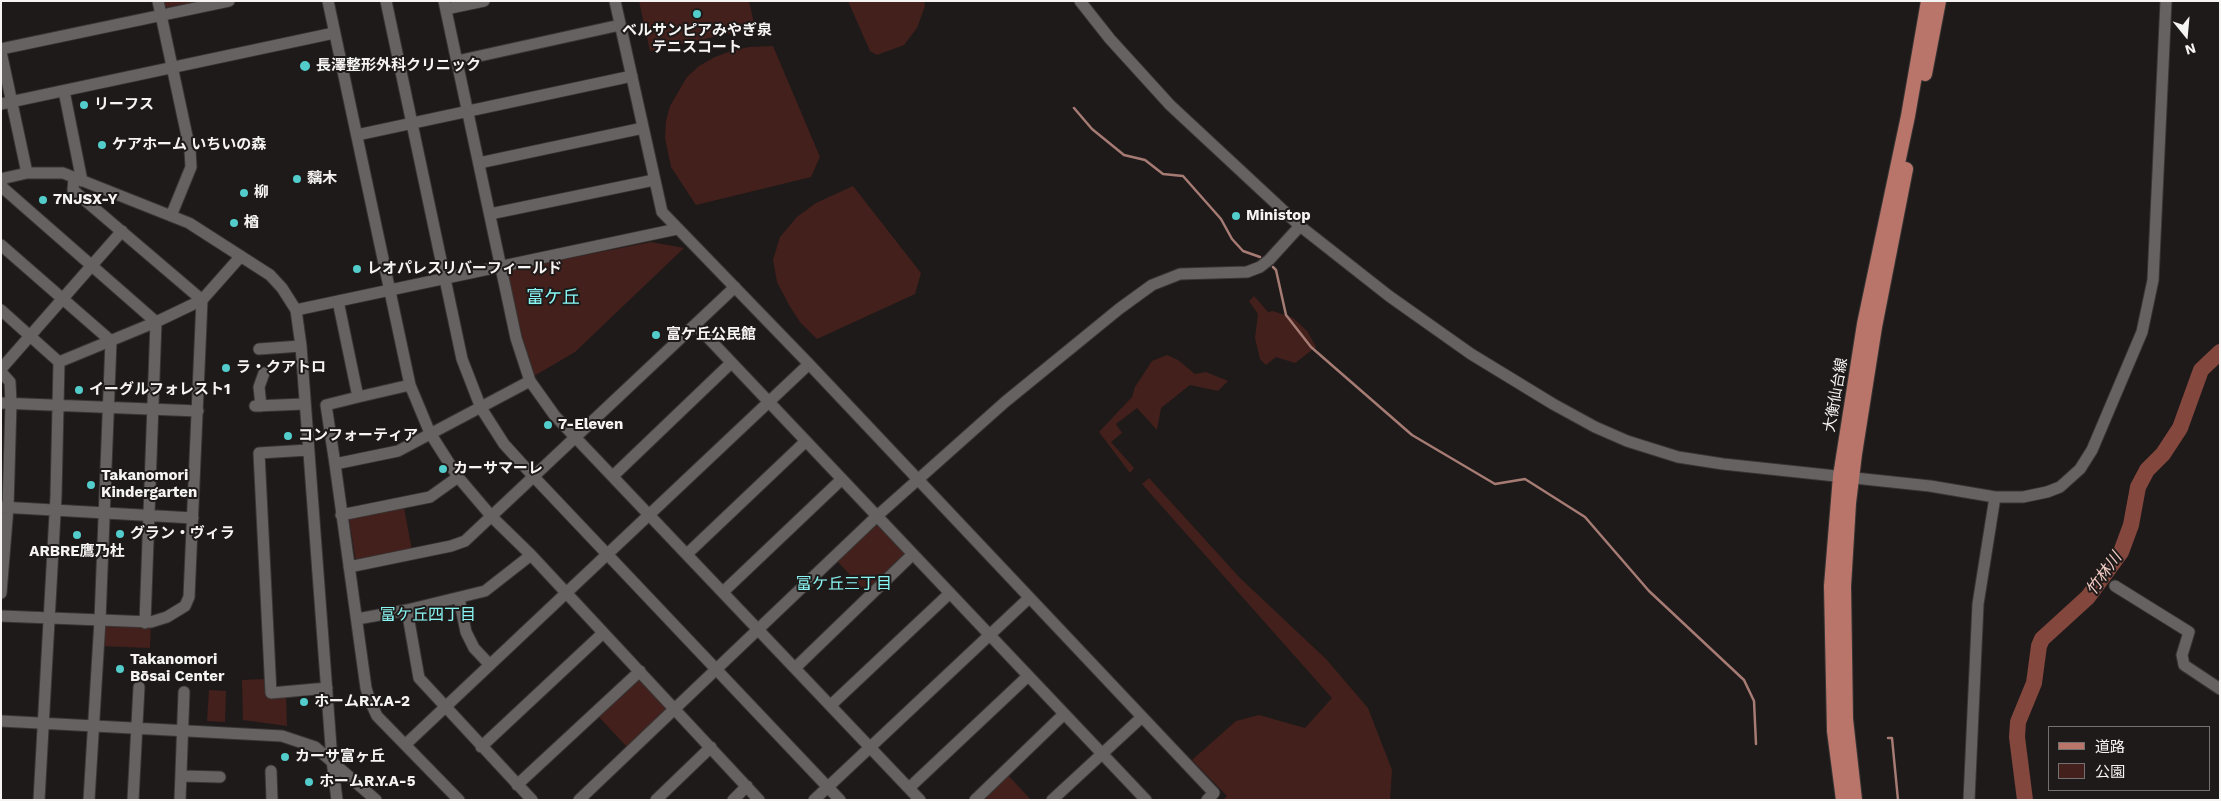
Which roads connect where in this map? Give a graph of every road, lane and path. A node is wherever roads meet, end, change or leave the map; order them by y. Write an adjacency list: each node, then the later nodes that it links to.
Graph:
1 (158, 1): 12 (street)
2 (229, 1): 12 (street)
3 (328, 1): 14 (street)
4 (386, 1): 22 (street)
5 (484, 1): 11 (street)
6 (615, 1): 13 (street)
7 (1080, 1): 33 (street)
8 (1928, 1): 78 (main road, 大衡仙台線)
9 (1939, 1): 78 (main road, 大衡仙台線)
10 (2166, 1): 81 (street)
11 (445, 5): 16 (street)
12 (162, 15): 15 (street); 17 (street)
13 (620, 26): 16 (street); 18 (street)
14 (334, 33): 17 (street); 24 (street)
15 (1, 51): 20 (street)
16 (457, 61): 21 (street)
17 (172, 67): 19 (street); 32 (street)
18 (632, 76): 21 (street); 23 (street)
19 (64, 91): 20 (street); 28 (street)
20 (6, 102): 26 (street)
21 (468, 112): 22 (street); 25 (street)
22 (412, 123): 24 (street); 40 (street)
23 (643, 128): 25 (street); 29 (street)
24 (357, 135): 42 (street)
25 (479, 163): 31 (street)
26 (28, 173): 27 (street); 28 (street)
27 (1, 179)
28 (78, 179): 32 (street); 35 (street)
29 (654, 180): 31 (street); 34 (street)
30 (1, 183): 38 (street)
31 (490, 214): 39 (street)
32 (172, 216): 37 (street)
33 (1300, 226): 78 (street); 80 (street)
34 (677, 229): 39 (street); 41 (street)
35 (122, 232): 38 (street); 44 (street)
36 (1, 245): 43 (street)
37 (241, 256): 44 (street); 47 (street)
38 (92, 266): 43 (street); 48 (street)
39 (500, 267): 40 (street); 59 (street)
40 (446, 279): 42 (street); 67 (street)
41 (735, 287): 49 (street); 56 (street)
42 (389, 291): 45 (street); 60 (street)
43 (62, 299): 50 (street); 51 (street)
44 (202, 300): 48 (street); 69 (street)
45 (338, 301): 47 (street); 61 (street)
46 (1, 310): 50 (street)
47 (296, 310): 52 (street)
48 (156, 322): 51 (street); 68 (street)
49 (696, 325): 55 (street); 71 (street)
50 (31, 335): 54 (street); 57 (street)
51 (111, 341): 54 (street); 66 (street)
52 (301, 346): 53 (street); 65 (street)
53 (259, 349)
54 (60, 362): 64 (street)
55 (731, 363): 62 (street); 75 (street)
56 (809, 364): 62 (street); 80 (street)
57 (1, 371): 63 (street)
58 (264, 372): 65 (street)
59 (530, 381): 67 (street); 71 (street)
60 (410, 385): 61 (street); 70 (street)
61 (358, 397): 74 (street)
62 (769, 401): 72 (street); 86 (street)
63 (6, 403): 64 (street); 82 (street)
64 (59, 404): 66 (street); 83 (street)
65 (304, 404): 73 (street)
66 (108, 407): 68 (street); 84 (street)
67 (481, 408): 70 (street); 77 (street)
68 (152, 409): 69 (street); 85 (street)
69 (198, 411): 90 (street)
70 (430, 433): 74 (street); 76 (street)
71 (576, 438): 75 (street); 77 (street)
72 (806, 441): 79 (street); 91 (street)
73 (308, 450): 118 (street); 118 (street)
74 (335, 464): 87 (street)
75 (613, 476): 86 (street)
76 (458, 477): 87 (street); 89 (street)
77 (534, 477): 89 (street); 94 (street)
78 (1846, 477): 81 (street); 166 (main road, 大衡仙台線); 167 (main road, 大衡仙台線)
79 (842, 479): 88 (street); 97 (street)
80 (918, 480): 88 (street); 102 (street)
81 (1995, 497): 168 (street)
82 (4, 507): 83 (street); 99 (street)
83 (54, 510): 84 (street); 105 (street)
84 (104, 513): 85 (street); 107 (street)
85 (147, 514): 90 (street); 108 (street)
86 (648, 514): 91 (street); 94 (street)
87 (341, 515): 95 (street)
88 (877, 516): 92 (street); 109 (street)
89 (492, 517): 93 (street); 95 (street)
90 (193, 518): 108 (street)
91 (687, 554): 97 (street)
92 (913, 554): 98 (street); 113 (street)
93 (531, 555): 100 (street); 101 (street)
94 (607, 555): 100 (street); 114 (street)
95 (349, 567): 106 (street)
96 (2116, 586): 119 (street)
97 (723, 592): 109 (street)
98 (950, 593): 111 (street); 121 (street)
99 (1, 594)
100 (567, 594): 110 (street); 112 (street)
101 (459, 598): 103 (street); 112 (street)
102 (1029, 598): 111 (street); 125 (street)
103 (407, 610): 106 (street); 122 (street)
104 (1, 616): 105 (street)
105 (50, 618): 107 (street); 127 (street)
106 (357, 619): 131 (street)
107 (100, 620): 108 (street); 128 (street)
108 (144, 623)
109 (758, 630): 113 (street); 114 (street)
110 (603, 633): 115 (street); 132 (street)
111 (989, 634): 116 (street); 134 (street)
112 (490, 665): 122 (street)
113 (795, 668): 121 (street)
114 (717, 669): 123 (street); 142 (street)
115 (640, 671): 123 (street); 140 (street)
116 (1028, 676): 124 (street); 143 (street)
117 (139, 687): 129 (street)
118 (327, 688): 136 (street)
119 (2220, 689)
120 (184, 692): 130 (street)
121 (831, 705): 134 (street)
122 (446, 708): 131 (street); 132 (street)
123 (675, 709): 133 (street); 155 (street)
124 (1064, 714): 135 (street); 162 (street)
125 (1142, 717): 135 (street); 145 (street)
126 (1, 721): 127 (street)
127 (44, 723): 128 (street); 146 (street)
128 (94, 725): 129 (street); 147 (street)
129 (136, 728): 130 (street); 148 (street)
130 (182, 730): 136 (street); 138 (street)
131 (406, 744): 153 (street)
132 (481, 747): 140 (street)
133 (711, 747): 141 (street); 156 (street)
134 (870, 747): 142 (street); 143 (street)
135 (1101, 754): 144 (street); 165 (street)
136 (332, 760): 151 (street); 152 (street)
137 (271, 771): 150 (street)
138 (182, 776): 139 (street); 149 (street)
139 (220, 777)
140 (517, 785): 154 (street)
141 (747, 786): 157 (street); 158 (street)
142 (828, 787): 159 (street); 160 (street)
143 (909, 788): 161 (street)
144 (1061, 791): 163 (street); 164 (street)
145 (1210, 796)
146 (39, 800)
147 (89, 800)
148 (133, 800)
149 (180, 800)
150 (272, 800)
151 (337, 800)
152 (376, 800)
153 (459, 800)
154 (532, 800)
155 (579, 800)
156 (657, 800)
157 (733, 800)
158 (759, 800)
159 (814, 800)
160 (840, 800)
161 (920, 800)
162 (974, 800)
163 (1052, 800)
164 (1070, 800)
165 (1146, 800)
166 (1843, 800)
167 (1855, 800)
168 (1969, 800)

